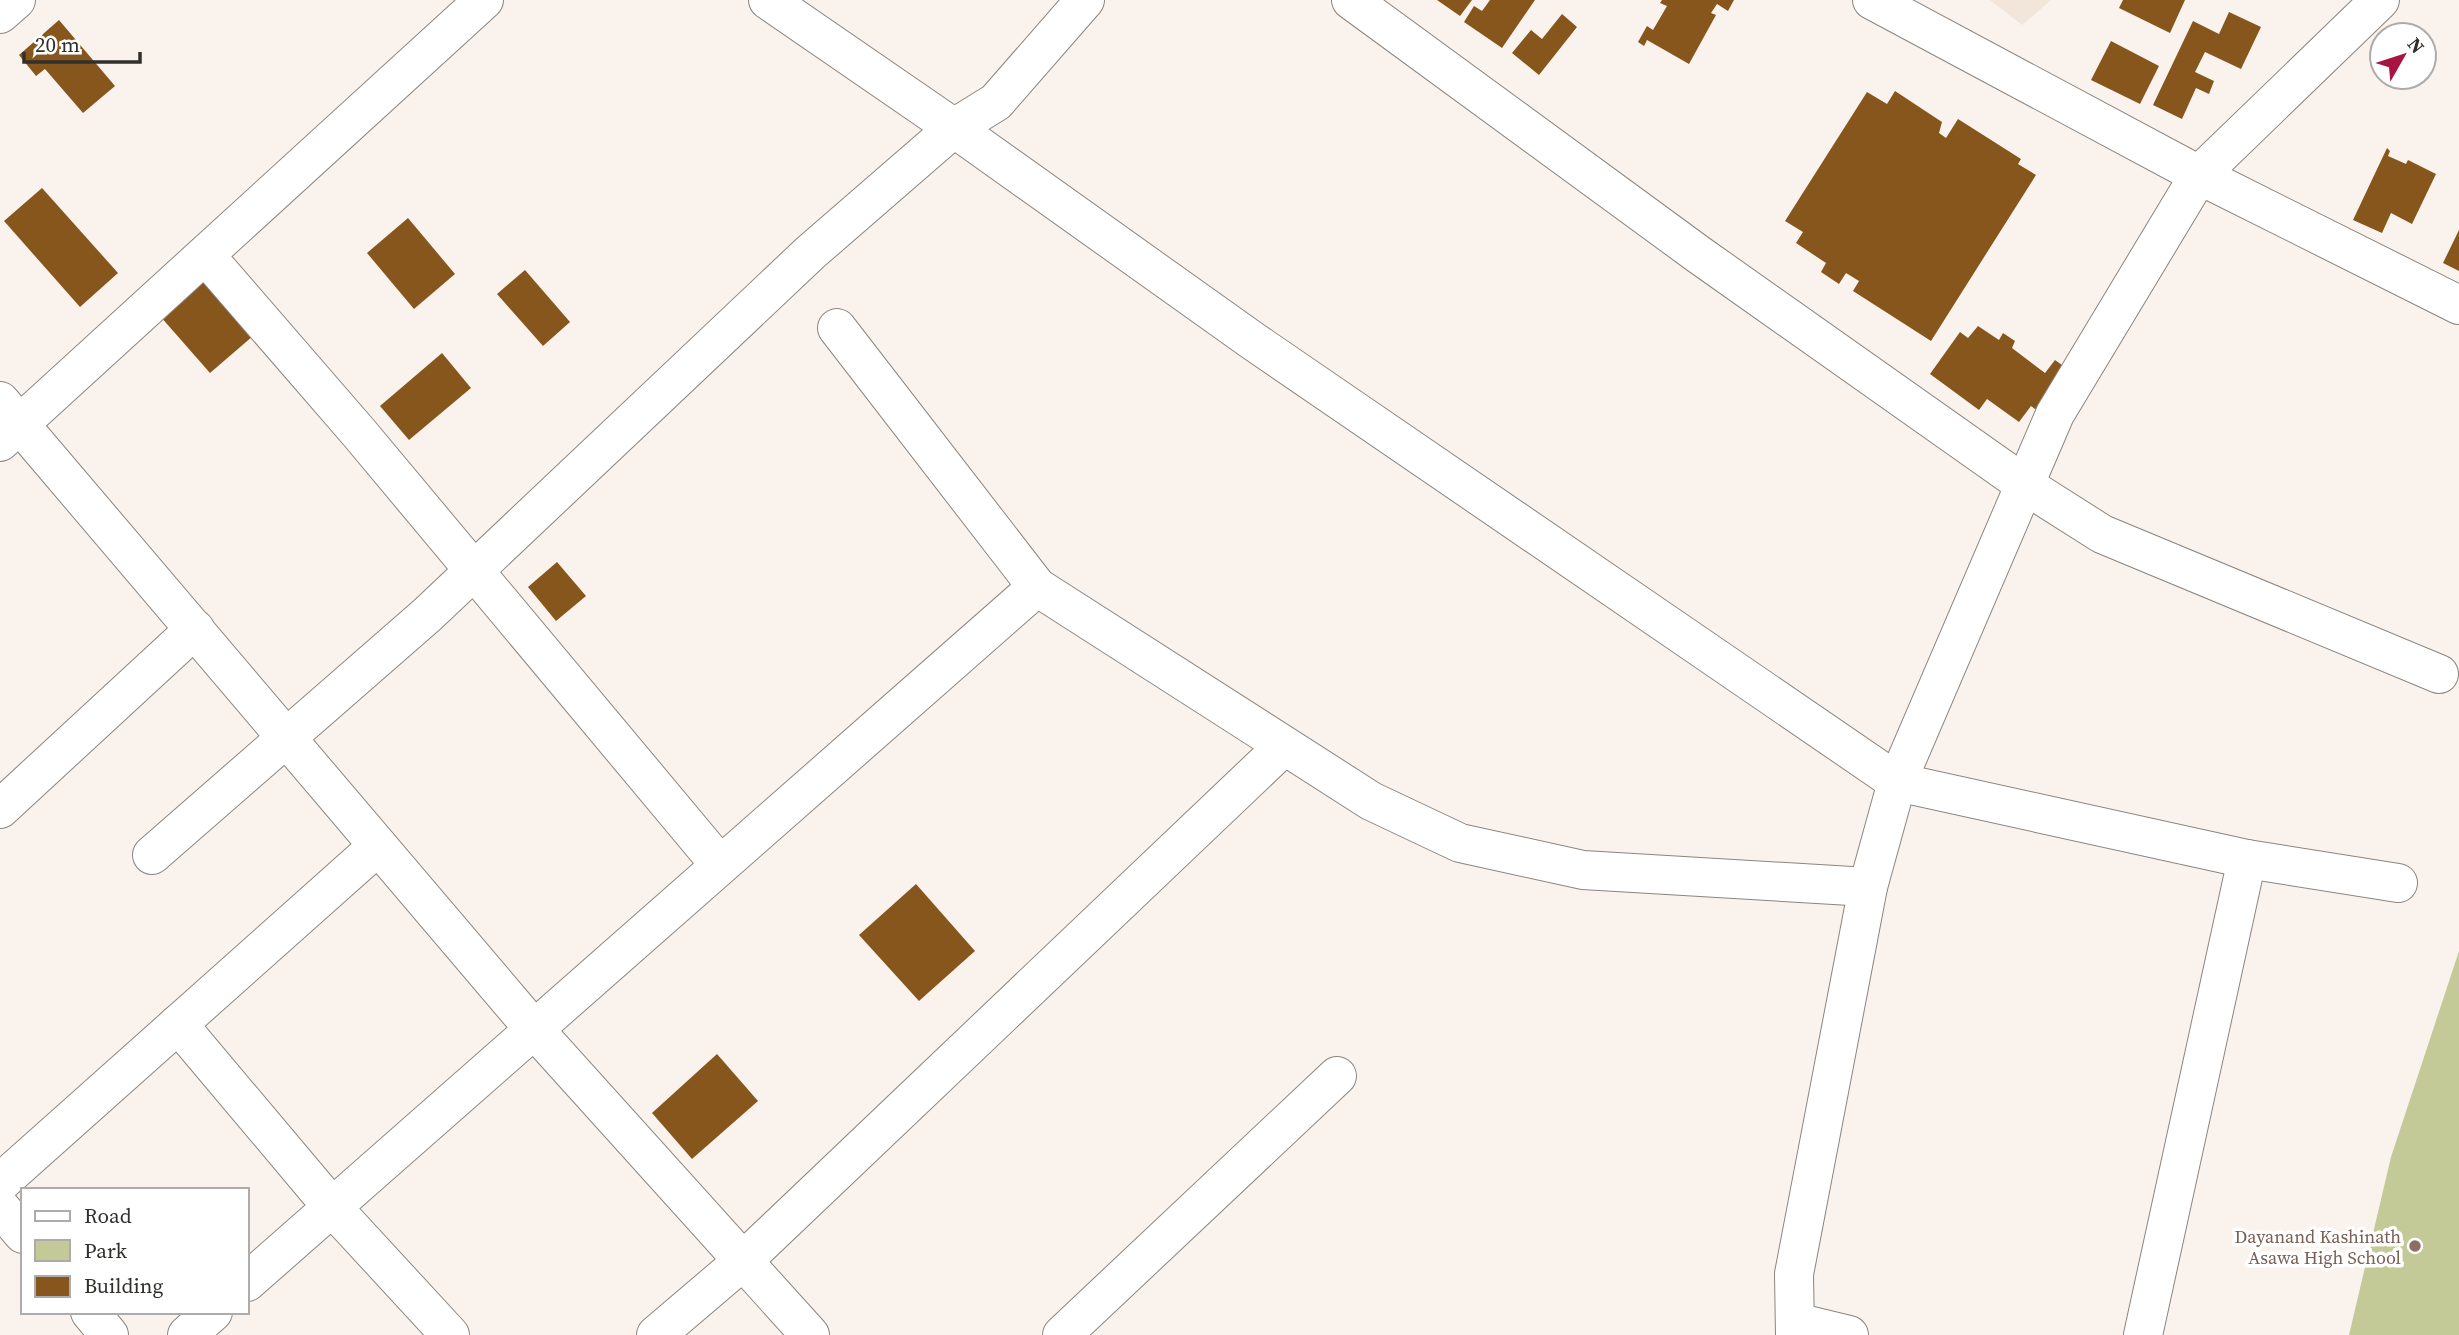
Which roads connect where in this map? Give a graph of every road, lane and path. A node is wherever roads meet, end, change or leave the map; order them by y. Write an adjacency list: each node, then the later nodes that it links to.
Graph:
1 (484, 0): 9 (street)
2 (768, 0): 7 (street)
3 (1085, 0): 7 (street)
4 (1351, 0): 13 (street)
5 (1872, 0): 8 (street)
6 (2380, 0): 8 (street)
7 (954, 128): 14 (street); 20 (street)
8 (2199, 175): 10 (street); 13 (street)
9 (205, 255): 12 (street); 14 (street)
10 (2459, 305)
11 (837, 328): 15 (street)
12 (7, 423): 16 (street)
13 (2025, 485): 17 (street); 20 (street)
14 (475, 571): 18 (street); 25 (street)
15 (1037, 587): 19 (street); 25 (street)
16 (195, 629): 18 (street); 21 (street)
17 (2439, 674)
18 (286, 738): 22 (street); 23 (street)
19 (1284, 746): 27 (street); 35 (street)
20 (1898, 782): 24 (street); 27 (street)
21 (0, 808)
22 (378, 846): 28 (street); 29 (street)
23 (152, 855)
24 (2246, 859): 26 (street); 47 (street)
25 (720, 865): 29 (street)
26 (2398, 883)
27 (1868, 887): 39 (street)
28 (178, 1024): 31 (street); 32 (street)
29 (533, 1028): 32 (street); 35 (street)
30 (1337, 1076): 45 (street)
31 (0, 1183)
32 (332, 1207): 36 (street); 42 (street)
33 (0, 1208): 34 (street)
34 (21, 1232)
35 (744, 1260): 43 (street); 44 (street)
36 (248, 1281)
37 (92, 1314): 40 (street)
38 (211, 1314): 41 (street)
39 (1795, 1329): 46 (street)
40 (109, 1335)
41 (187, 1335)
42 (450, 1335)
43 (656, 1335)
44 (810, 1335)
45 (1062, 1335)
46 (1849, 1335)
47 (2143, 1335)

